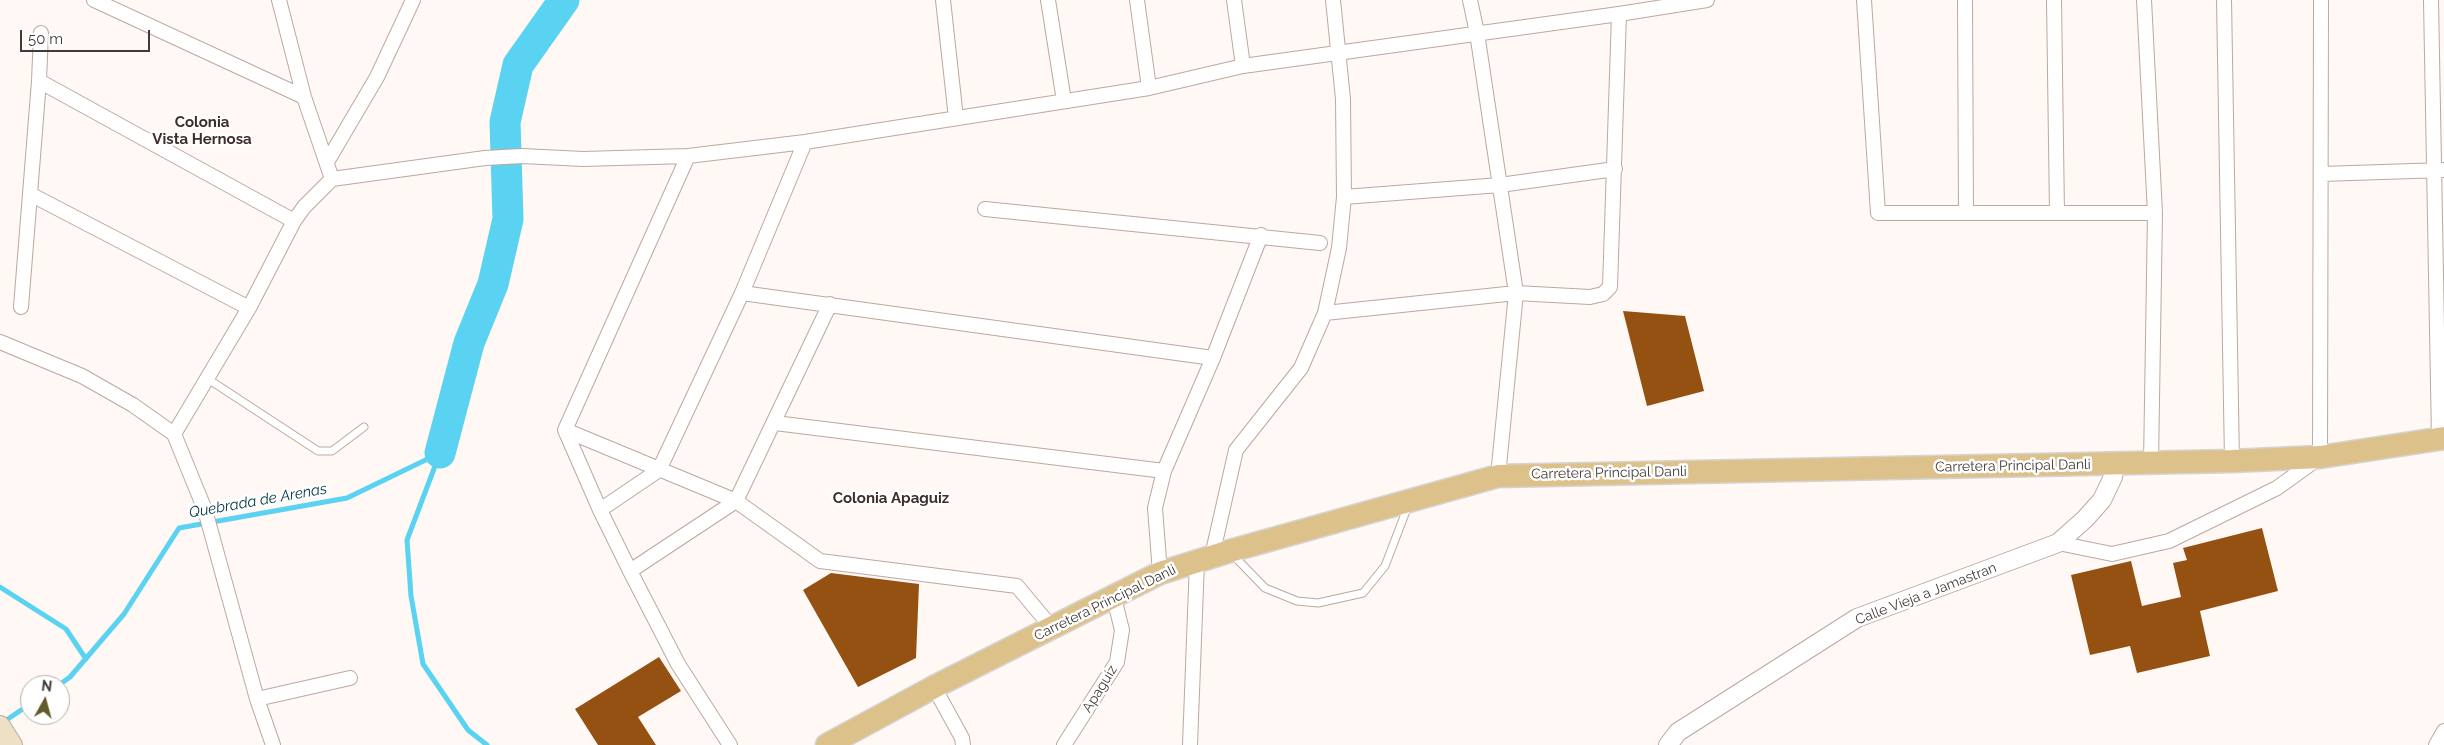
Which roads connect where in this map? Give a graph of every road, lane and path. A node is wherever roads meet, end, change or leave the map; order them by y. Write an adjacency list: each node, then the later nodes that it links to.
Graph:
1 (94, 0): 25 (street)
2 (279, 0): 25 (street)
3 (413, 0): 30 (street)
4 (943, 0): 27 (street)
5 (1048, 0): 26 (street)
6 (1137, 0): 24 (street)
7 (1234, 0): 22 (street)
8 (1333, 0): 21 (street)
9 (1470, 0): 20 (street)
10 (1707, 0): 18 (street)
11 (1864, 0): 39 (street)
12 (1965, 0): 39 (street)
13 (2054, 0): 40 (street)
14 (2144, 0): 41 (street)
15 (2224, 0): 60 (street)
16 (2321, 0): 33 (street)
17 (2431, 0): 32 (street)
18 (1619, 14): 20 (street); 31 (street)
19 (41, 33): 23 (street)
20 (1477, 33): 21 (street); 35 (street)
21 (1340, 54): 22 (street); 37 (street)
22 (1243, 66): 24 (street)
23 (39, 81): 36 (street); 42 (street)
24 (1149, 88): 26 (street)
25 (304, 97): 30 (street)
26 (1064, 101): 27 (street)
27 (956, 118): 28 (street)
28 (804, 142): 29 (street); 45 (street)
29 (688, 156): 34 (street); 56 (street)
30 (327, 162): 34 (street)
31 (1615, 169): 35 (street); 46 (street)
32 (2439, 170): 33 (street); 58 (street)
33 (2320, 174): 59 (street)
34 (332, 179): 42 (street)
35 (1500, 185): 37 (street); 46 (street)
36 (30, 194): 48 (street); 49 (street)
37 (1344, 197): 50 (street)
38 (985, 209): 43 (street)
39 (1966, 213): 40 (street)
40 (2057, 213): 41 (street)
41 (2155, 213): 61 (street)
42 (294, 221): 49 (street)
43 (1261, 235): 44 (street); 52 (street)
44 (1320, 243)
45 (742, 293): 47 (street); 63 (street)
46 (1516, 293): 50 (street); 65 (street)
47 (830, 304): 52 (street); 54 (street)
48 (21, 307)
49 (249, 308): 53 (street)
50 (1325, 313): 70 (street)
51 (0, 342): 57 (street)
52 (1213, 358): 64 (street)
53 (208, 379): 55 (lane); 57 (street)
54 (775, 424): 64 (street); 67 (street)
55 (364, 427)
56 (564, 430): 63 (street); 68 (street)
57 (174, 434): 77 (street)
58 (2441, 438): 59 (main road, Carretera Principal Danli)
59 (2320, 457): 60 (main road, Carretera Principal Danli); 69 (street)
60 (2232, 461): 61 (main road, Carretera Principal Danli)
61 (2151, 463): 62 (main road, Carretera Principal Danli)
62 (2115, 464): 65 (main road, Carretera Principal Danli); 69 (street, Calle Vieja a Jamastran)
63 (659, 470): 67 (street); 68 (street)
64 (1164, 471): 72 (street)
65 (1498, 476): 66 (main road, Carretera Principal Danli)
66 (1410, 500): 70 (main road, Carretera Principal Danli); 70 (lane)
67 (736, 501): 71 (street); 74 (street)
68 (600, 510): 71 (street)
69 (2058, 543): 85 (street, Calle Vieja a Jamastran)
70 (1213, 556): 72 (main road, Carretera Principal Danli); 84 (street)
71 (630, 571): 80 (street)
72 (1160, 573): 73 (main road, Carretera Principal Danli)
73 (1114, 598): 74 (main road, Carretera Principal Danli); 83 (street, Apaguiz)
74 (1052, 628): 76 (main road, Carretera Principal Danli)
75 (350, 678): 77 (street)
76 (934, 688): 81 (main road, Carretera Principal Danli); 82 (street)
77 (257, 699): 79 (street)
78 (2444, 731): 86 (street)
79 (273, 745)
80 (730, 745)
81 (827, 745)
82 (963, 745)
83 (1064, 745)
84 (1190, 745)
85 (1668, 745)
86 (2436, 745)

